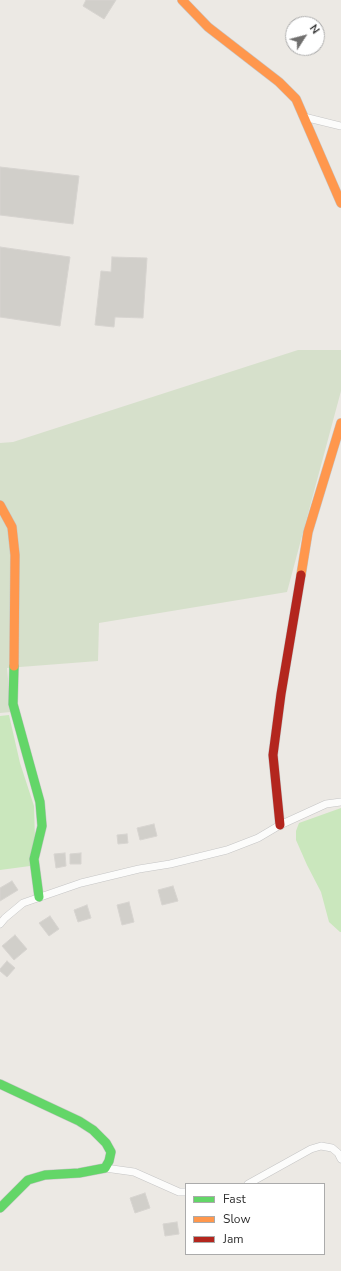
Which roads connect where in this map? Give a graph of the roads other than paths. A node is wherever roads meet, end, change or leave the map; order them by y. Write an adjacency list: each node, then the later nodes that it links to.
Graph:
1 (182, 0): 2 (street)
2 (304, 117): 3 (street); 4 (street)
3 (341, 126)
4 (341, 203)
5 (341, 423): 8 (street)
6 (0, 505): 9 (street)
7 (341, 802): 8 (street)
8 (280, 825): 9 (street)
9 (39, 897): 10 (street)
10 (0, 924)
11 (0, 1084): 13 (street)
12 (341, 1159): 14 (street)
13 (104, 1168): 15 (street); 16 (street)
14 (250, 1183)
15 (185, 1192)
16 (0, 1208)

